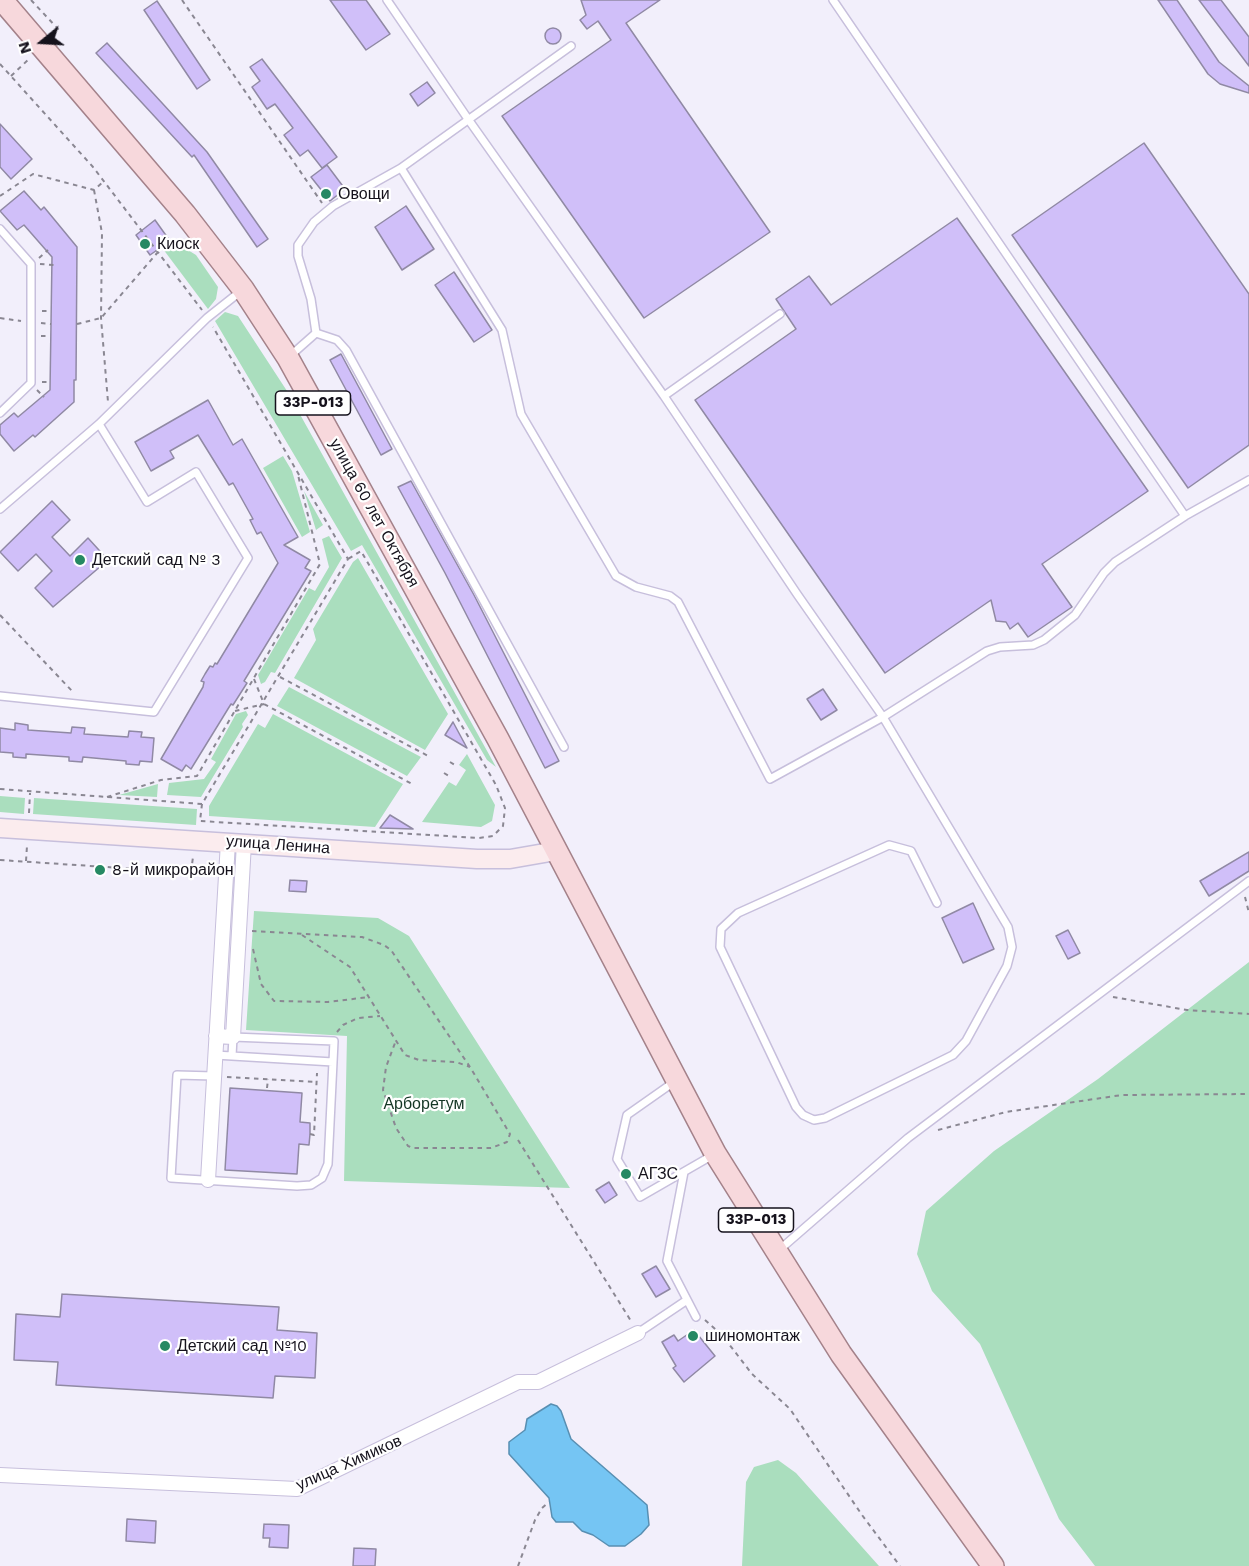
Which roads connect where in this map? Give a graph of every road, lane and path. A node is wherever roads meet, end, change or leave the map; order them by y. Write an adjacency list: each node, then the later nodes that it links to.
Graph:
1 (2, 0): 14 (main road, улица 60 лет Октября / 33Р-013)
2 (182, 0): 11 (path)
3 (387, 0): 6 (lane)
4 (833, 0): 27 (lane)
5 (572, 46): 6 (lane)
6 (468, 119): 7 (lane); 20 (lane)
7 (402, 168): 11 (lane); 36 (lane)
8 (104, 181): 9 (path)
9 (94, 190): 10 (path); 16 (path)
10 (0, 196)
11 (327, 210): 18 (lane)
12 (0, 229): 21 (lane)
13 (158, 252): 16 (path)
14 (243, 289): 19 (main road, улица 60 лет Октября / 33Р-013); 22 (lane)
15 (780, 314): 20 (lane)
16 (101, 318): 17 (path); 22 (path)
17 (77, 324)
18 (316, 333): 19 (lane); 37 (lane)
19 (288, 358): 50 (main road, улица 60 лет Октября / 33Р-013)
20 (664, 396): 36 (lane)
21 (0, 413)
22 (108, 414): 23 (lane)
23 (99, 424): 26 (lane); 34 (lane)
24 (298, 472): 31 (path)
25 (1249, 480): 27 (lane)
26 (1, 507)
27 (1185, 516): 36 (lane)
28 (348, 559): 47 (path)
29 (0, 615): 34 (path)
30 (280, 676): 38 (path)
31 (254, 678): 33 (path); 35 (path)
32 (0, 696): 34 (lane)
33 (264, 704): 35 (path); 43 (path)
34 (86, 705)
35 (235, 711): 46 (path)
36 (883, 717): 54 (lane)
37 (564, 747)
38 (430, 757)
39 (450, 762): 40 (path)
40 (455, 765)
41 (444, 773): 42 (path)
42 (449, 776)
43 (412, 784)
44 (0, 789): 45 (path)
45 (53, 795)
46 (105, 798)
47 (202, 804)
48 (0, 828): 49 (main road, улица Ленина)
49 (236, 842): 50 (main road, улица Ленина); 56 (street); 63 (street)
50 (556, 851): 74 (main road, 33Р-013)
51 (0, 860): 52 (path)
52 (191, 872)
53 (1246, 883): 55 (path); 59 (lane)
54 (937, 903)
55 (1249, 913)
56 (239, 931): 57 (path); 64 (street)
57 (254, 931): 58 (path); 60 (path)
58 (300, 934): 60 (path); 71 (path)
59 (1095, 994): 61 (path); 79 (lane)
60 (369, 997): 62 (path)
61 (1249, 1014)
62 (380, 1016): 65 (path); 66 (path)
63 (216, 1036): 64 (street); 67 (street)
64 (233, 1037): 65 (lane); 68 (lane)
65 (334, 1041): 70 (lane)
66 (395, 1043): 71 (path); 71 (path)
67 (215, 1055): 68 (lane); 72 (street)
68 (232, 1056): 69 (lane)
69 (318, 1061): 70 (lane); 75 (path)
70 (333, 1062): 83 (lane)
71 (470, 1067)
72 (220, 1073): 73 (path); 83 (street); 83 (lane)
73 (267, 1079): 75 (path); 76 (path)
74 (675, 1081): 81 (main road, 33Р-013); 82 (lane)
75 (317, 1082): 78 (path)
76 (267, 1088)
77 (1249, 1094): 79 (path)
78 (310, 1134)
79 (908, 1138): 84 (lane)
80 (518, 1140): 87 (path)
81 (715, 1153): 82 (lane); 84 (main road, 33Р-013)
82 (684, 1172): 85 (lane)
83 (208, 1180)
84 (777, 1252): 92 (main road, 33Р-013)
85 (687, 1300): 86 (lane); 87 (lane)
86 (696, 1317): 91 (path)
87 (638, 1334): 88 (street, улица Химиков)
88 (0, 1475)
89 (549, 1502): 90 (path)
90 (518, 1566)
91 (900, 1566)
92 (993, 1566)

